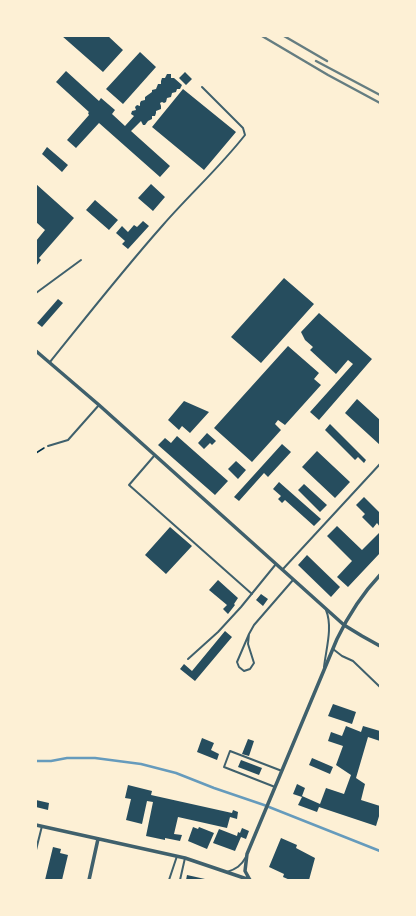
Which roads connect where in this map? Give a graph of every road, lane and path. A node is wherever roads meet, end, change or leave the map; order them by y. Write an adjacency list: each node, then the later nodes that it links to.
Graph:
1 (202, 87): 5 (lane)
2 (81, 260): 3 (lane)
3 (36, 293)
4 (36, 351): 5 (street)
5 (49, 363): 6 (street)
6 (99, 405): 7 (lane); 9 (street)
7 (48, 446): 8 (path)
8 (36, 454)
9 (154, 456): 11 (street); 15 (lane)
10 (380, 464): 12 (lane)
11 (276, 563): 12 (street); 15 (lane)
12 (283, 569): 14 (street)
13 (380, 574): 17 (street)
14 (294, 579): 16 (street); 18 (lane)
15 (252, 594): 21 (lane)
16 (325, 607): 17 (street); 22 (lane)
17 (344, 624): 19 (street); 20 (street)
18 (249, 634): 18 (lane)
19 (380, 646)
20 (333, 649): 22 (street); 23 (lane)
21 (188, 659)
22 (323, 672): 24 (street)
23 (380, 687)
24 (282, 772): 25 (street); 25 (lane)
25 (276, 788): 30 (street)
26 (36, 825): 27 (street)
27 (42, 826): 28 (street); 29 (lane)
28 (98, 839): 31 (street); 34 (street)
29 (36, 850)
30 (247, 854): 33 (lane); 37 (street)
31 (177, 856): 32 (street); 35 (lane)
32 (185, 858): 33 (street); 36 (lane)
33 (227, 872): 37 (street)
34 (89, 880)
35 (169, 880)
36 (180, 880)
37 (250, 880)

